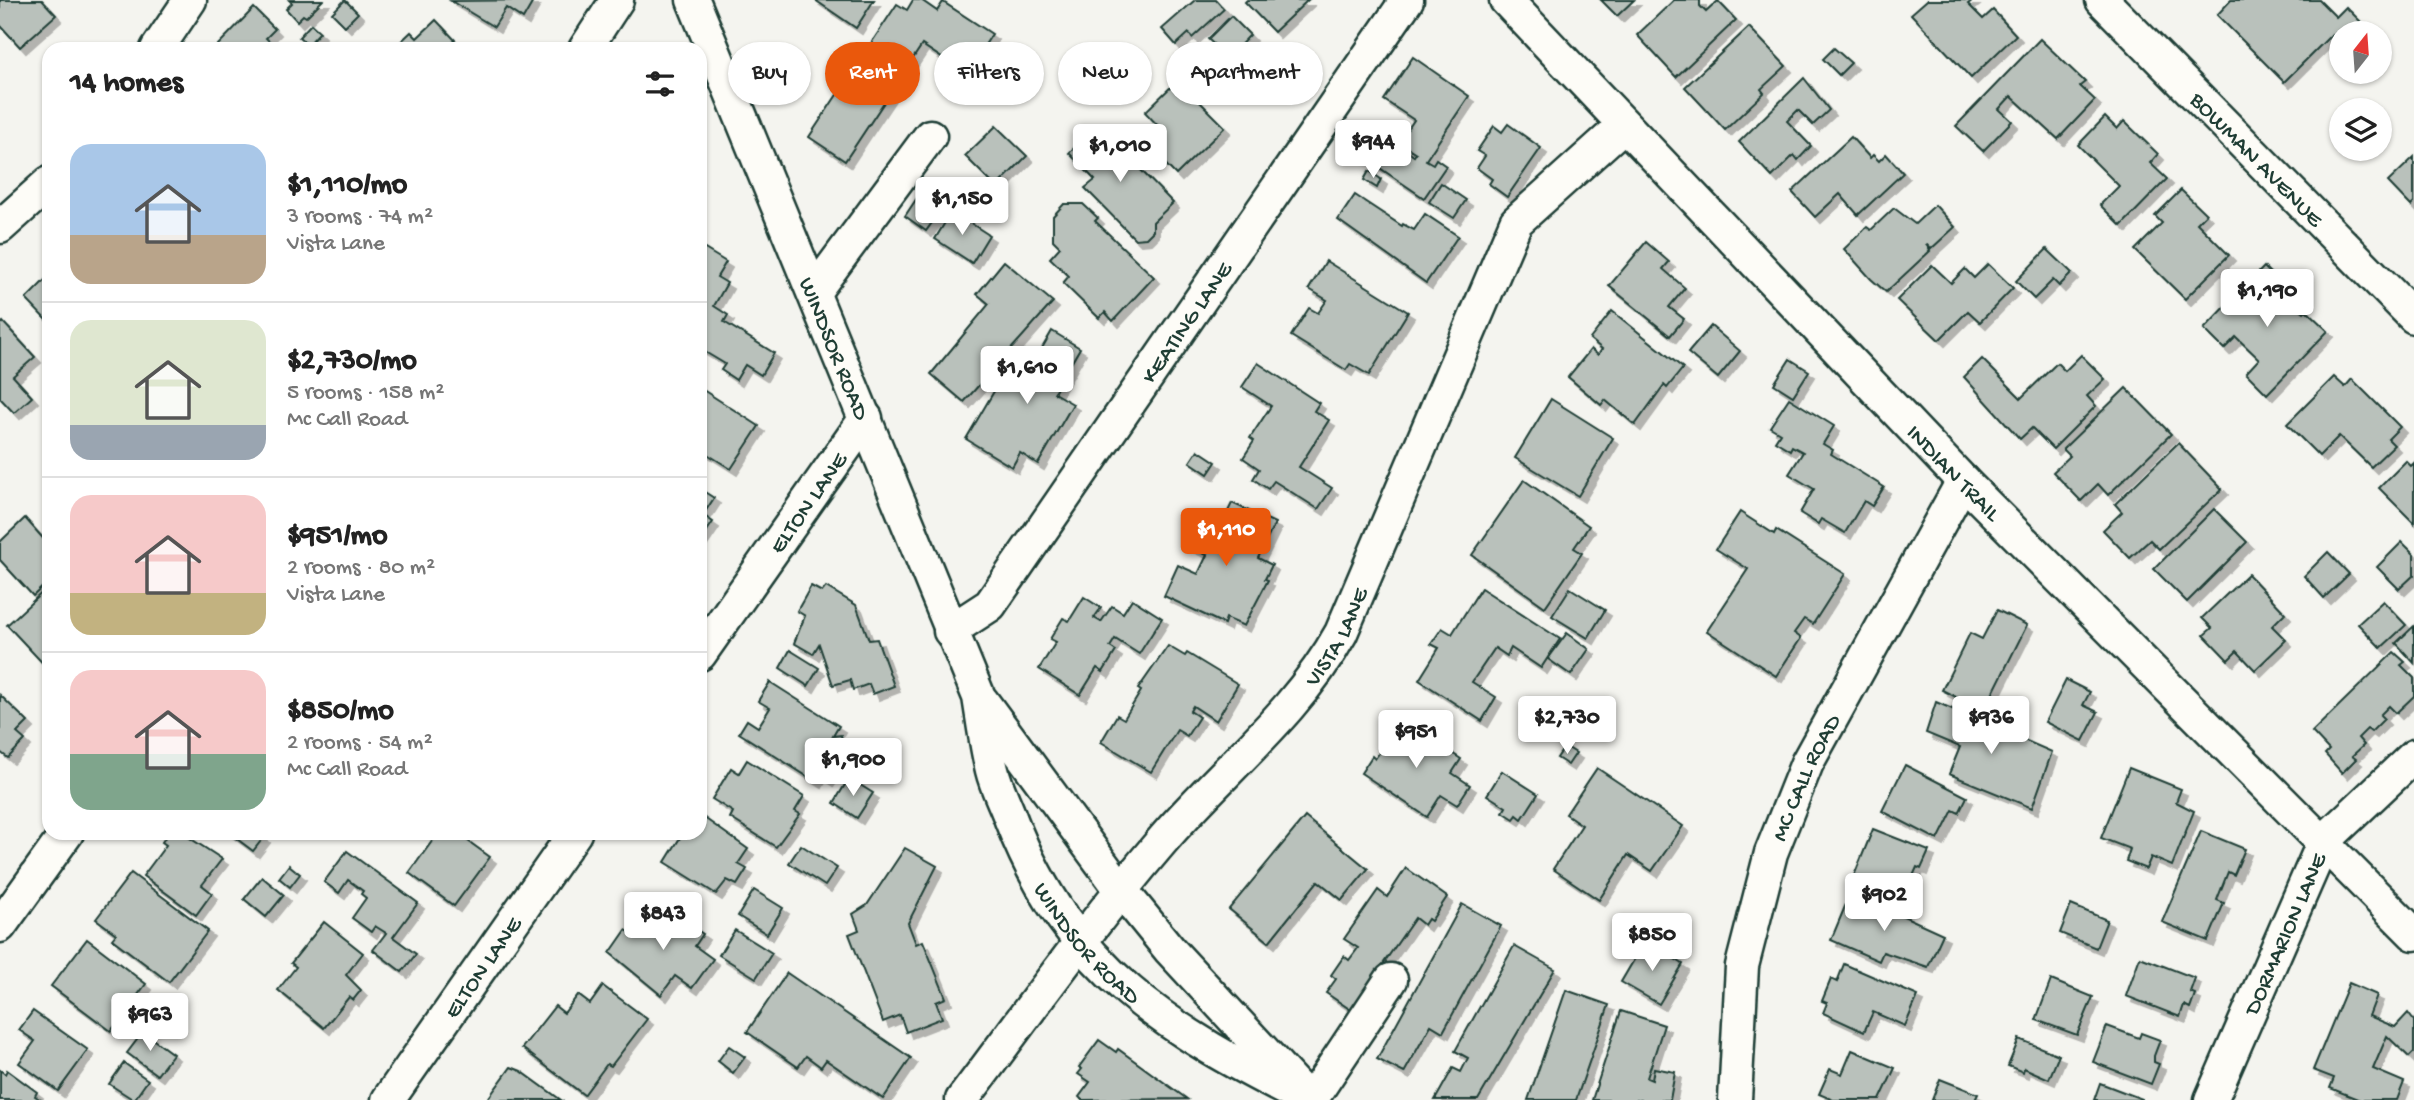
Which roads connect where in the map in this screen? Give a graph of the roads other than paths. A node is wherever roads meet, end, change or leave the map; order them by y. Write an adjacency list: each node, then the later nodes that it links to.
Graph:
1 (190, 0): 7 (street)
2 (617, 0): 8 (street)
3 (693, 0): 13 (street, WINDSOR ROAD)
4 (1407, 0): 17 (street, KEATING LANE)
5 (1506, 0): 9 (street, INDIAN TRAIL)
6 (2102, 0): 14 (street, BOWMAN AVENUE)
7 (162, 42)
8 (590, 42)
9 (1624, 125): 16 (street, INDIAN TRAIL); 24 (street, VISTA LANE)
10 (930, 136): 13 (street)
11 (42, 189): 12 (street)
12 (0, 228)
13 (814, 292): 15 (street, WINDSOR ROAD)
14 (2414, 317)
15 (866, 418): 17 (street, WINDSOR ROAD); 18 (street, ELTON LANE)
16 (1963, 481): 23 (street, INDIAN TRAIL); 32 (street, MC CALL ROAD)
17 (950, 631): 19 (street, WINDSOR ROAD)
18 (707, 644)
19 (979, 697): 24 (street, WINDSOR ROAD); 27 (street, WINDSOR ROAD)
20 (2414, 756): 23 (street, DORMARION LANE)
21 (61, 840): 25 (street)
22 (570, 840): 29 (street, ELTON LANE)
23 (2324, 841): 26 (street, INDIAN TRAIL); 33 (street, DORMARION LANE)
24 (1122, 891): 27 (street, VISTA LANE); 31 (street, WINDSOR ROAD)
25 (0, 926)
26 (2414, 934)
27 (1080, 943): 30 (street, VISTA LANE); 31 (street, WINDSOR ROAD)
28 (1391, 980): 31 (street)
29 (388, 1100)
30 (962, 1100)
31 (1309, 1100)
32 (1735, 1100)
33 (2211, 1100)

